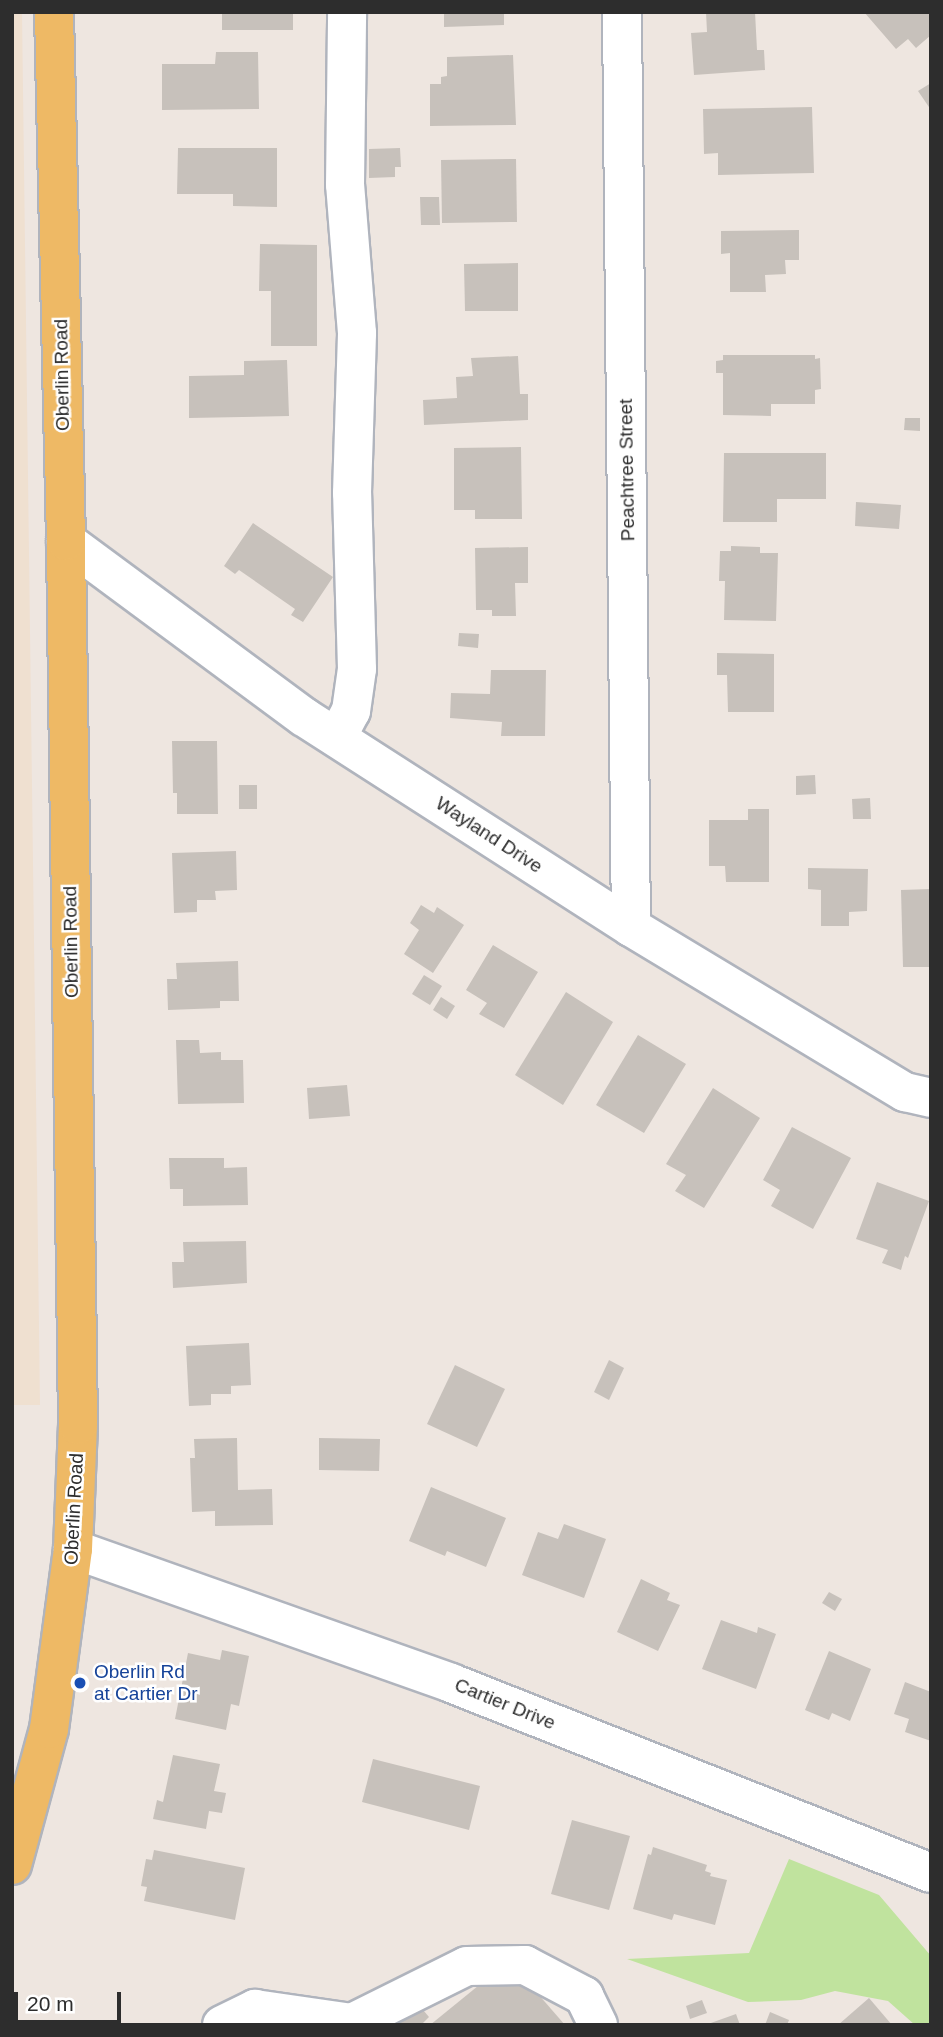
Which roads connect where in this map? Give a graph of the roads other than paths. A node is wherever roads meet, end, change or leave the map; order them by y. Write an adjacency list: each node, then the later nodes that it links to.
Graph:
1 (54, 12): 4 (main road, Oberlin Road)
2 (347, 12): 5 (street)
3 (622, 12): 6 (street, Peachtree Street)
4 (66, 541): 5 (street, Wayland Drive); 8 (main road, Oberlin Road)
5 (337, 737): 6 (street, Wayland Drive)
6 (631, 927): 7 (street, Wayland Drive)
7 (931, 1098)
8 (74, 1549): 9 (main road, Oberlin Road); 10 (street, Cartier Drive)
9 (12, 1865)
10 (931, 1873)
11 (222, 2025): 12 (street)
12 (598, 2025)

